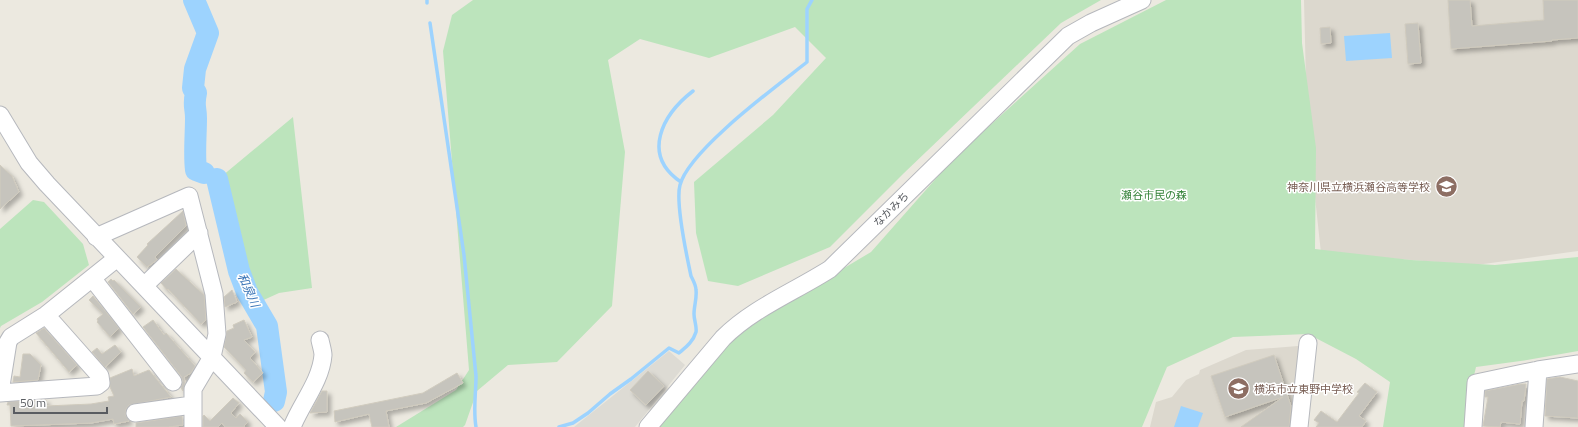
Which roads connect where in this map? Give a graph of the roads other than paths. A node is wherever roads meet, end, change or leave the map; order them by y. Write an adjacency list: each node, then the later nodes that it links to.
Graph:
1 (1142, 0): 21 (street, なかみち)
2 (0, 115): 4 (street)
3 (199, 233): 4 (street); 7 (street); 11 (street)
4 (96, 237): 5 (street)
5 (117, 258): 6 (street); 7 (street)
6 (92, 278): 8 (street); 14 (street)
7 (144, 286): 11 (street)
8 (46, 315): 15 (street); 15 (street)
9 (320, 340): 20 (street)
10 (1308, 342): 22 (street)
11 (212, 357): 16 (street); 19 (street)
12 (1578, 364): 13 (street)
13 (1538, 370): 23 (street); 24 (street)
14 (173, 382)
15 (0, 393)
16 (192, 404): 17 (street); 18 (street)
17 (136, 413)
18 (193, 427)
19 (278, 427)
20 (292, 427)
21 (648, 427)
22 (1299, 427)
23 (1473, 427)
24 (1534, 427)

